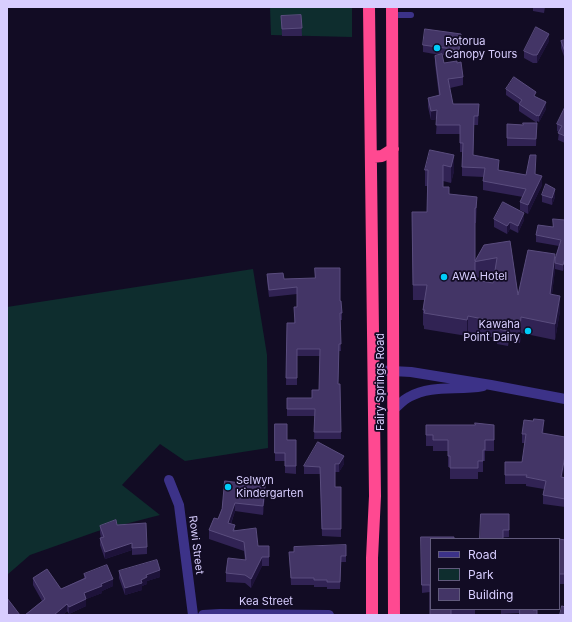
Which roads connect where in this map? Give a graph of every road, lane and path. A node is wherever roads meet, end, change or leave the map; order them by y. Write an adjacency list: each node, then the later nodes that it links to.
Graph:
1 (370, 7): 5 (highway, Fairy Springs Road)
2 (376, 7): 5 (highway)
3 (392, 11): 4 (lane); 6 (highway, Fairy Springs Road)
4 (411, 15)
5 (370, 28): 7 (highway, Fairy Springs Road)
6 (393, 149): 7 (highway); 9 (highway, Fairy Springs Road)
7 (371, 157): 8 (highway, Fairy Springs Road)
8 (374, 370): 9 (street); 17 (highway, Fairy Springs Road)
9 (394, 370): 10 (street); 12 (highway, Fairy Springs Road)
10 (491, 385): 11 (street); 12 (street)
11 (565, 397)
12 (394, 409): 18 (highway, Fairy Springs Road)
13 (168, 480): 14 (street, Rowi Street)
14 (193, 615)
15 (203, 615): 16 (street, Kea Street)
16 (329, 615)
17 (372, 615)
18 (394, 615)

